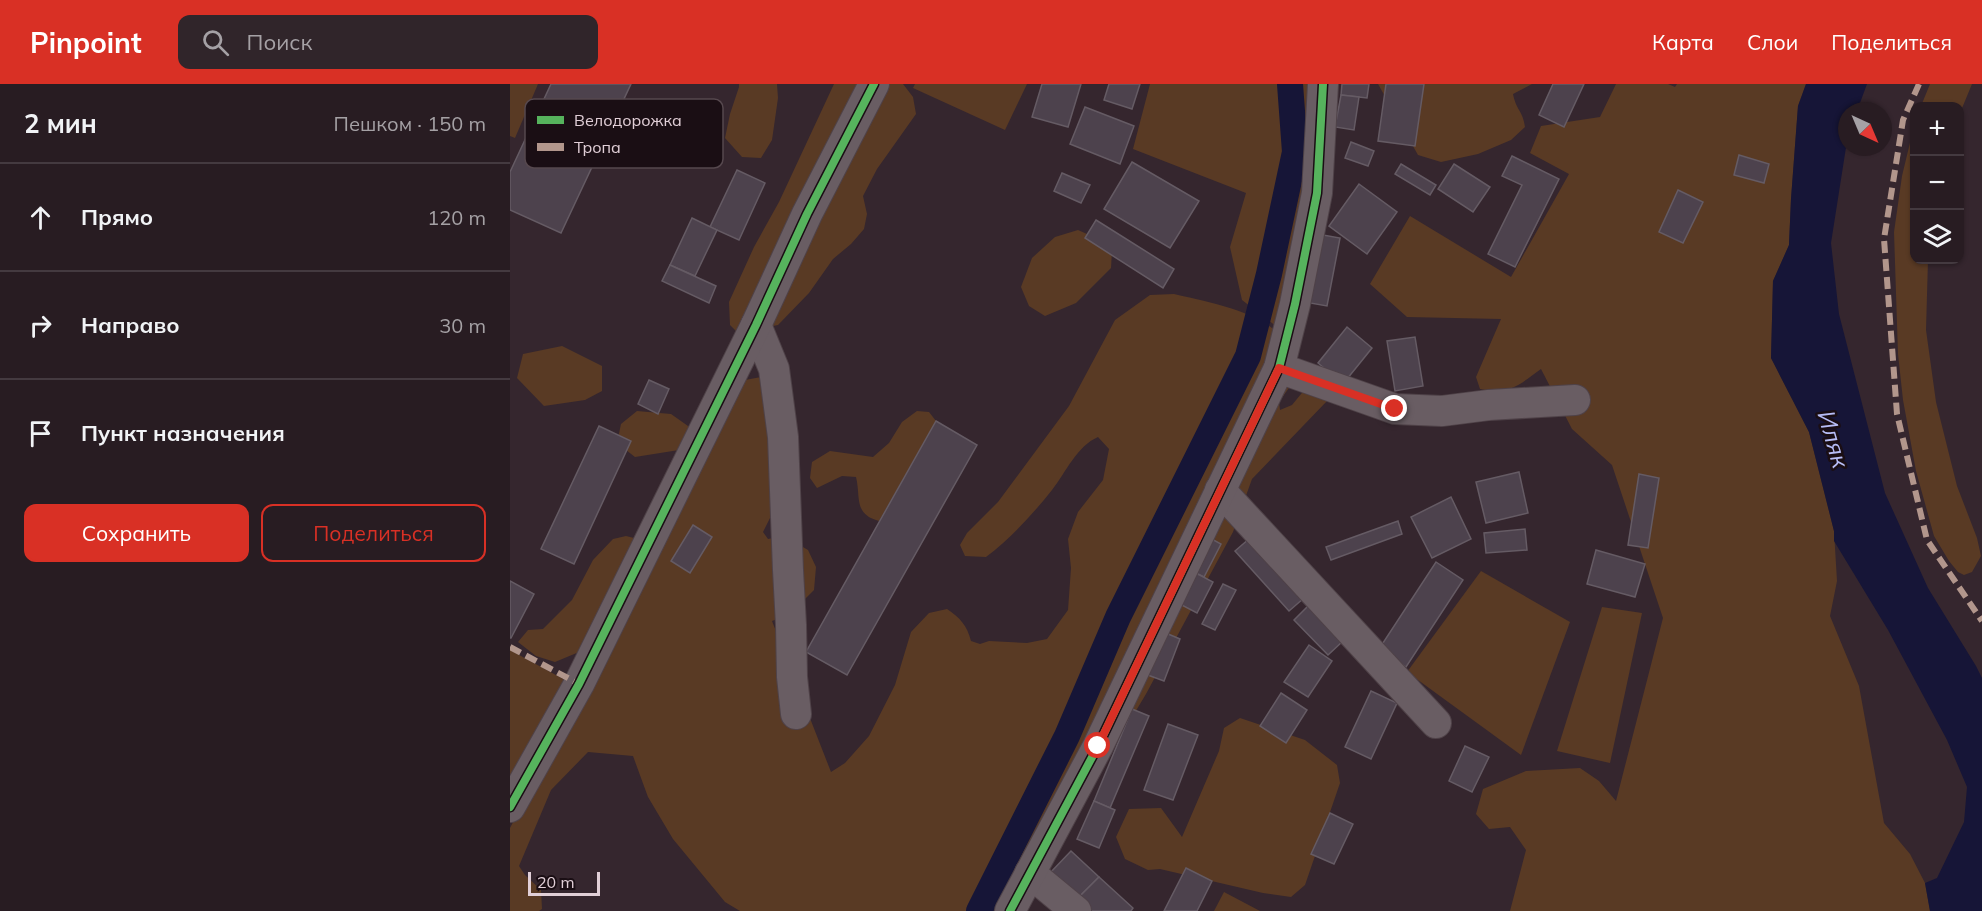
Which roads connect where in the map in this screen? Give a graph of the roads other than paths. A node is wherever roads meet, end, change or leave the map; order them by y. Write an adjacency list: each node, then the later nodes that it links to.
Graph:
1 (874, 84): 3 (street)
2 (1323, 84): 4 (street)
3 (756, 325): 7 (street); 9 (street)
4 (1279, 368): 5 (street); 6 (street)
5 (1575, 400)
6 (1220, 490): 8 (street); 10 (street)
7 (796, 714)
8 (1436, 723)
9 (510, 807)
10 (1030, 873): 11 (street); 12 (street)
11 (1010, 911)
12 (1076, 911)

